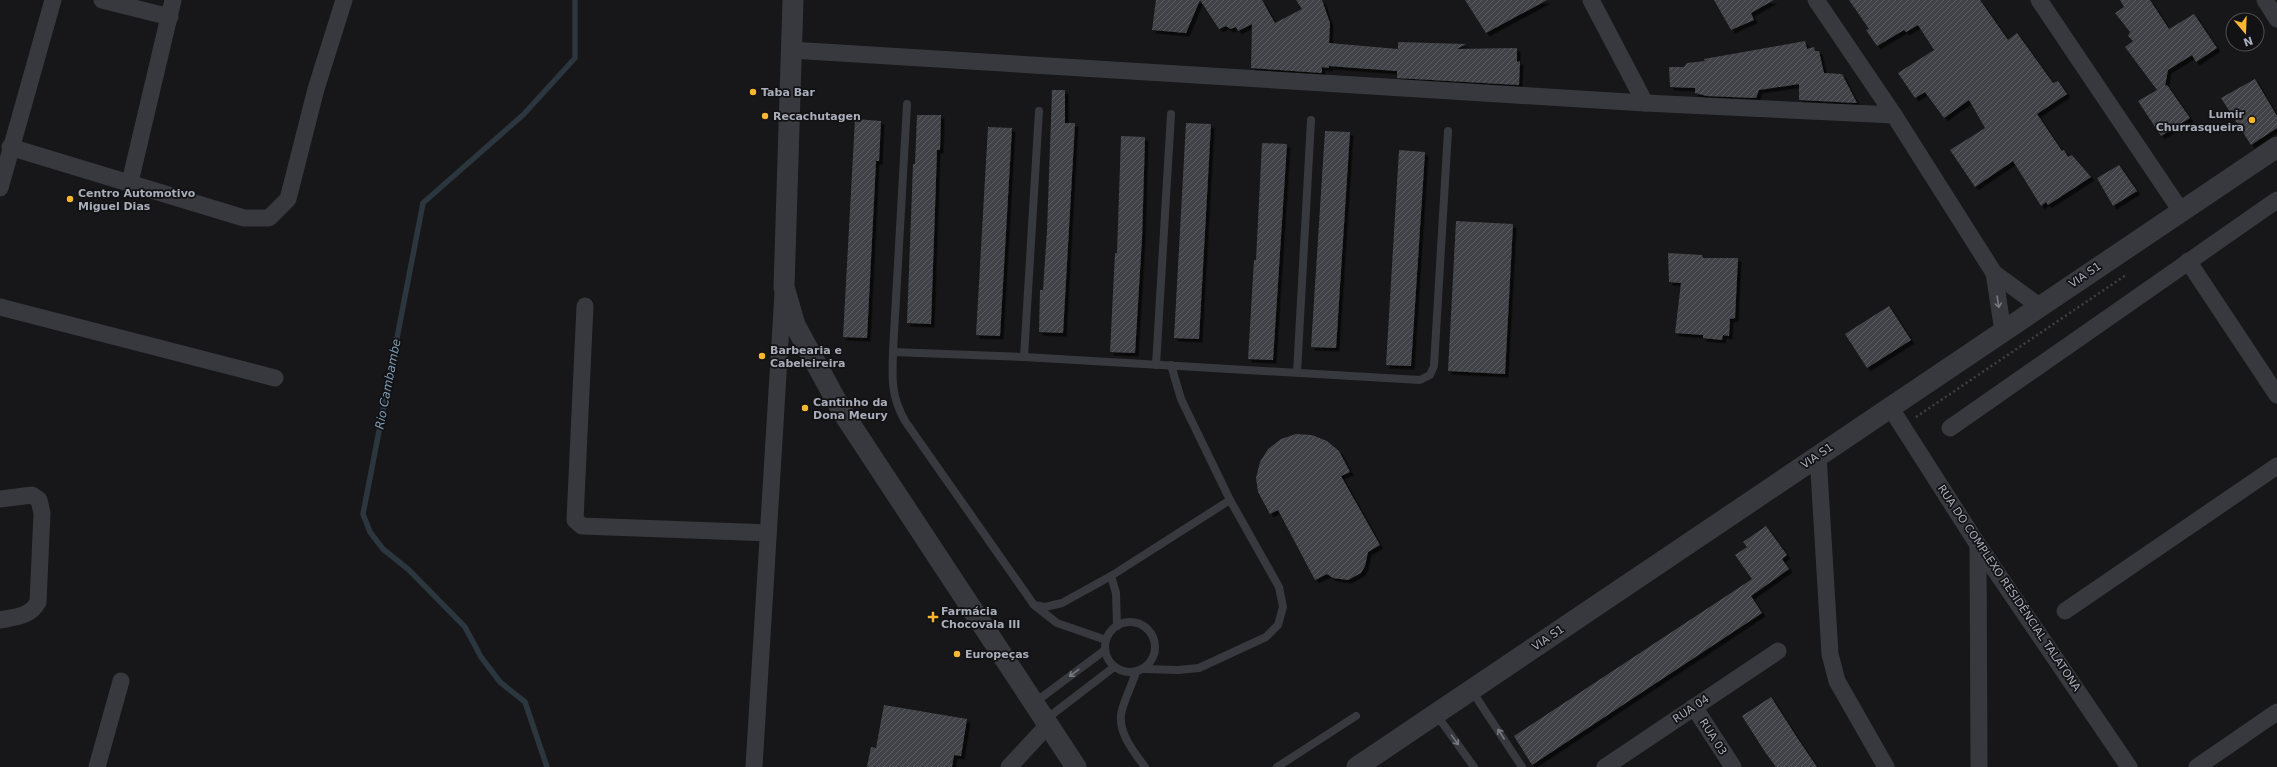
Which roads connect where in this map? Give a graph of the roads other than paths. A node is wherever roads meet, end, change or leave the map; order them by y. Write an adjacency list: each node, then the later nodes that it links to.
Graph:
1 (53, 0): 20 (street)
2 (102, 0): 10 (street)
3 (173, 0): 10 (street)
4 (344, 0): 22 (street)
5 (793, 0): 12 (street)
6 (1591, 0): 13 (street)
7 (1816, 0): 17 (street)
8 (2039, 0): 25 (street)
9 (2264, 0): 11 (street)
10 (170, 17): 22 (street)
11 (2277, 19)
12 (791, 50): 13 (street); 28 (street)
13 (1645, 103): 17 (street)
14 (907, 104): 33 (lane)
15 (1039, 111): 34 (lane)
16 (1171, 114): 35 (lane)
17 (1894, 115): 27 (street)
18 (1311, 120): 37 (lane)
19 (1448, 131): 37 (lane)
20 (10, 147): 22 (street); 23 (street)
21 (2277, 147): 25 (street, VIA S1)
22 (130, 182)
23 (0, 188)
24 (2277, 200): 26 (street)
25 (2181, 211): 30 (street, VIA S1)
26 (2188, 261): 39 (street); 41 (street)
27 (1994, 273): 30 (street); 32 (street, one-way to 32)
28 (784, 287): 46 (street); 63 (street)
29 (585, 306): 46 (street)
30 (2040, 306): 32 (street, VIA S1)
31 (0, 307): 38 (street)
32 (2003, 330): 40 (street, VIA S1)
33 (893, 352): 34 (lane); 49 (lane)
34 (1024, 357): 35 (lane)
35 (1156, 365): 36 (lane)
36 (1171, 365): 37 (lane); 45 (lane)
37 (1297, 372)
38 (275, 378)
39 (2277, 395)
40 (1890, 406): 42 (street, VIA S1); 47 (street, RUA DO COMPLEXO RESIDÊNCIAL TALATONA)
41 (1950, 428)
42 (1818, 456): 59 (street, VIA S1); 76 (street)
43 (2277, 466): 50 (street)
44 (0, 498): 51 (street)
45 (1230, 500): 48 (lane); 57 (lane)
46 (768, 533): 66 (street)
47 (1978, 545): 77 (street); 78 (street, RUA DO COMPLEXO RESIDÊNCIAL TALATONA)
48 (1111, 576): 49 (lane); 52 (lane)
49 (1034, 605): 53 (lane)
50 (2064, 611)
51 (0, 620)
52 (1117, 626): 53 (lane); 57 (lane)
53 (1106, 640): 54 (lane)
54 (1105, 650): 56 (lane); 63 (lane, one-way to 63)
55 (1778, 651): 60 (street, RUA 04)
56 (1114, 667): 57 (lane); 63 (lane)
57 (1140, 670): 69 (lane)
58 (121, 681): 65 (street)
59 (1471, 690): 62 (street, VIA S1); 73 (lane, one-way to 59)
60 (1694, 707): 74 (street, RUA 04); 75 (street, RUA 03)
61 (2277, 712): 79 (street)
62 (1436, 714): 71 (street, VIA S1); 72 (lane, one-way to 72)
63 (1042, 716): 67 (street); 68 (street)
64 (1356, 716): 70 (lane)
65 (97, 767)
66 (754, 767)
67 (1009, 767)
68 (1076, 767)
69 (1145, 767)
70 (1277, 767)
71 (1357, 767)
72 (1474, 767)
73 (1522, 767)
74 (1605, 767)
75 (1733, 767)
76 (1886, 767)
77 (1979, 767)
78 (2129, 767)
79 (2197, 767)

